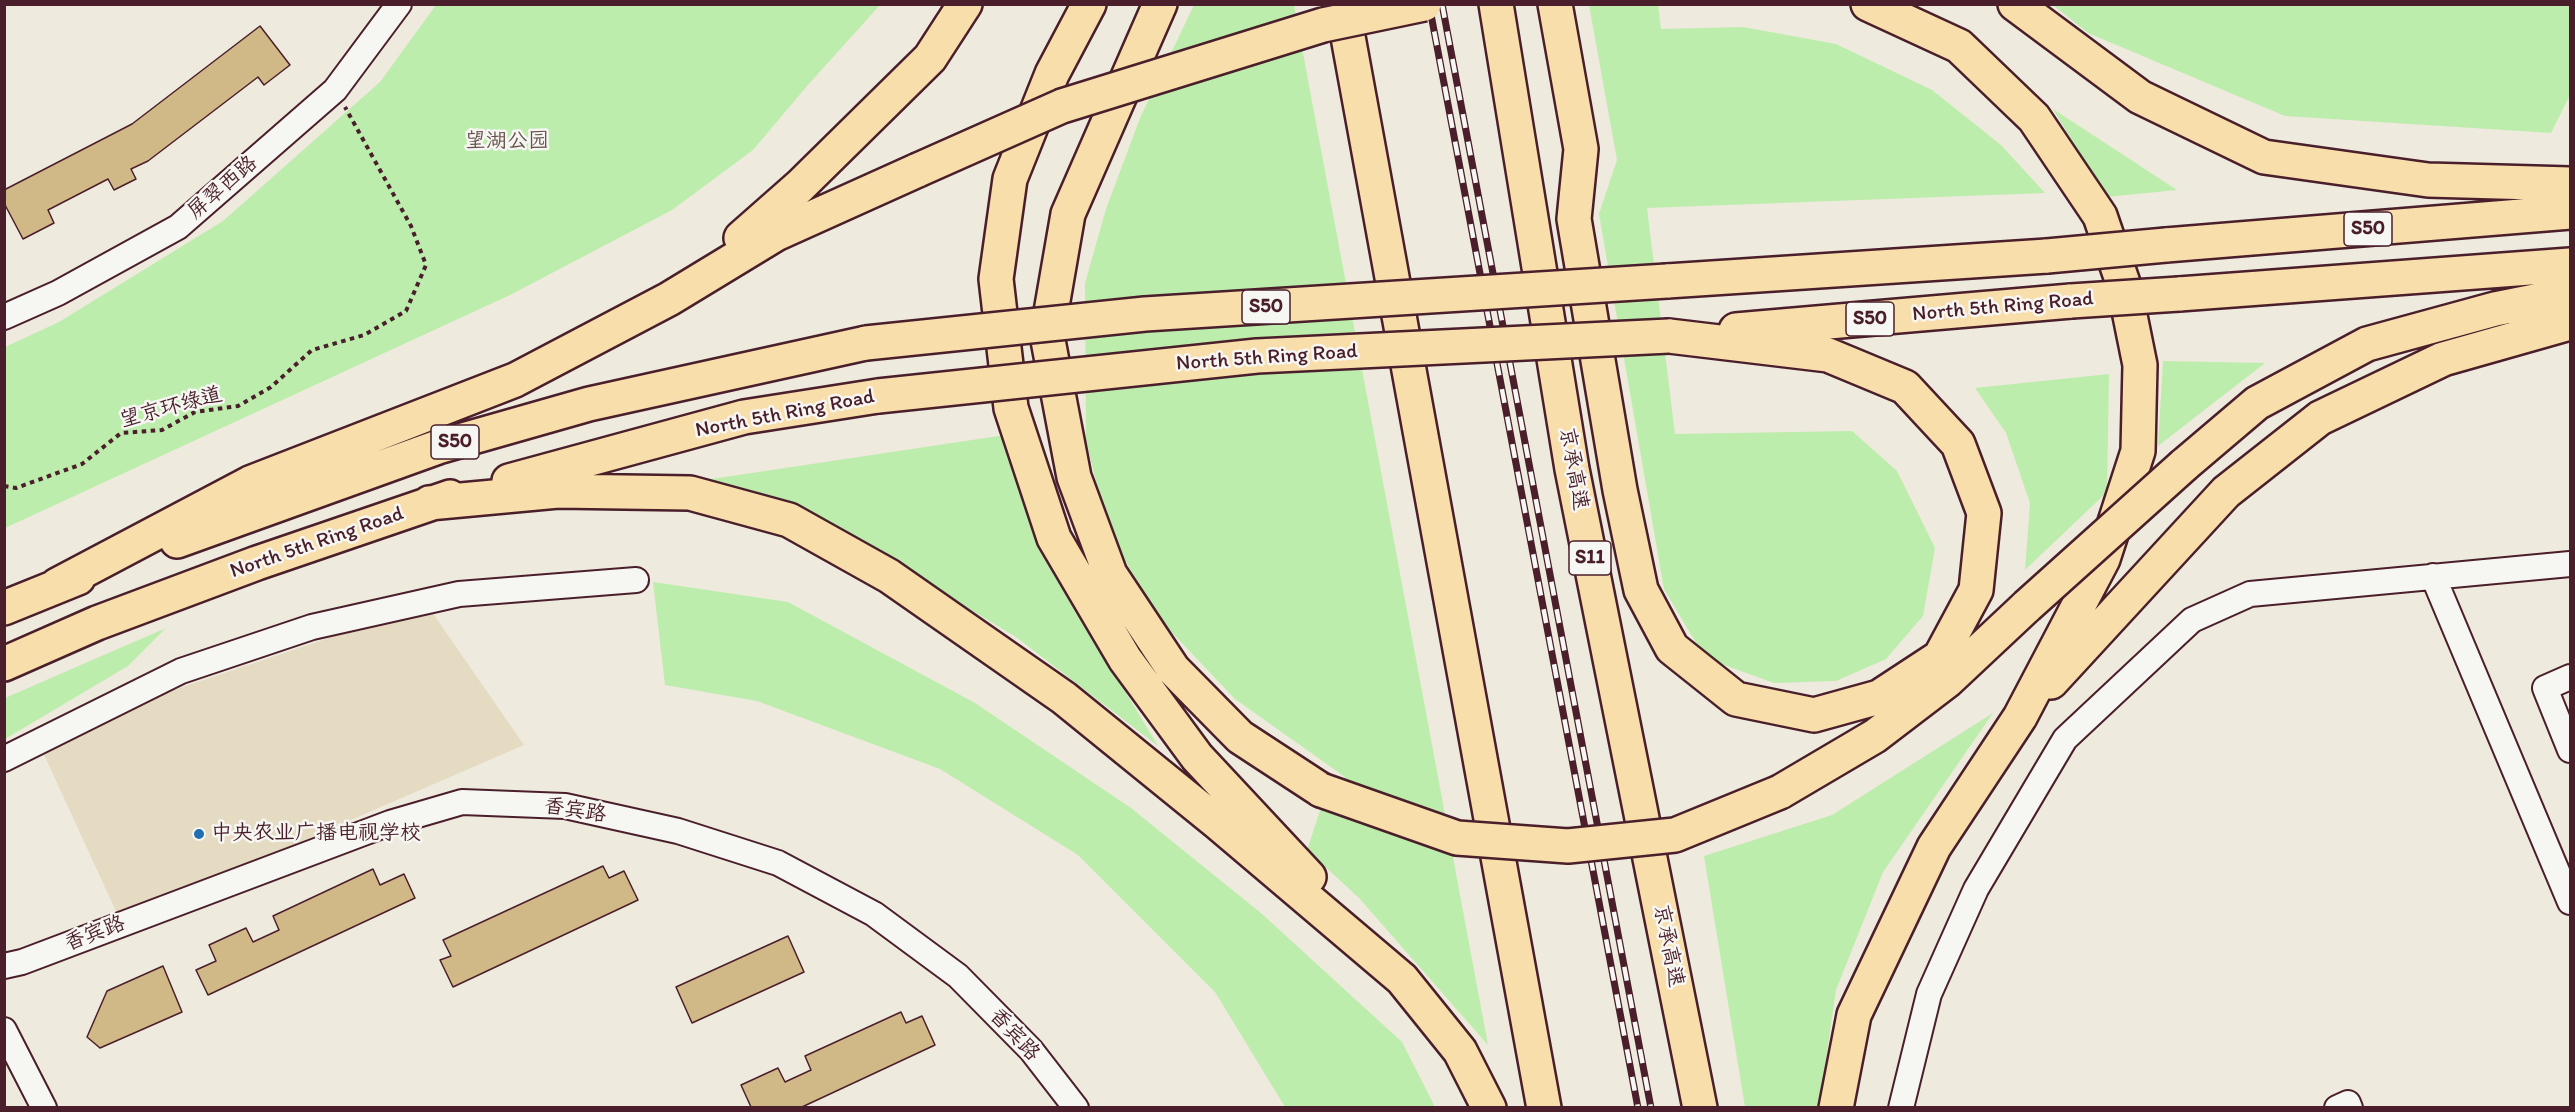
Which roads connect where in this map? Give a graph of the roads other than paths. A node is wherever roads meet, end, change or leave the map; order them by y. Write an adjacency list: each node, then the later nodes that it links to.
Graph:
1 (399, 4): 16 (street, 屏翠西路)
2 (965, 4): 15 (highway)
3 (1089, 4): 32 (highway)
4 (1160, 4): 14 (highway, bridge)
5 (1342, 4): 37 (highway)
6 (1424, 4): 15 (highway, bridge)
7 (1496, 4): 38 (highway, 京承高速 / S11)
8 (1555, 4): 18 (highway)
9 (1868, 4): 27 (highway)
10 (2015, 4): 11 (highway)
11 (2571, 184)
12 (2571, 212): 23 (highway, S50, bridge)
13 (2571, 265): 18 (highway, North 5th Ring Road / S50, bridge)
14 (2571, 294)
15 (669, 300): 23 (highway)
16 (4, 318)
17 (2571, 324): 27 (highway)
18 (1669, 336): 19 (highway, North 5th Ring Road / S50, bridge)
19 (429, 503): 25 (highway, North 5th Ring Road / S50); 32 (highway)
20 (2571, 564): 21 (street)
21 (2433, 576): 30 (street); 40 (street)
22 (636, 580): 29 (street)
23 (57, 585): 24 (highway, S50)
24 (4, 608)
25 (4, 664)
26 (2571, 677): 28 (street)
27 (2019, 717): 39 (highway)
28 (2571, 750)
29 (4, 759)
30 (2571, 902)
31 (4, 966): 35 (street, 香宾路)
32 (1402, 979): 36 (highway)
33 (4, 1030): 34 (street)
34 (44, 1107)
35 (1076, 1107)
36 (1489, 1107)
37 (1544, 1107)
38 (1700, 1107)
39 (1836, 1107)
40 (1901, 1107)
41 (2337, 1107): 42 (street)
42 (2350, 1107)

